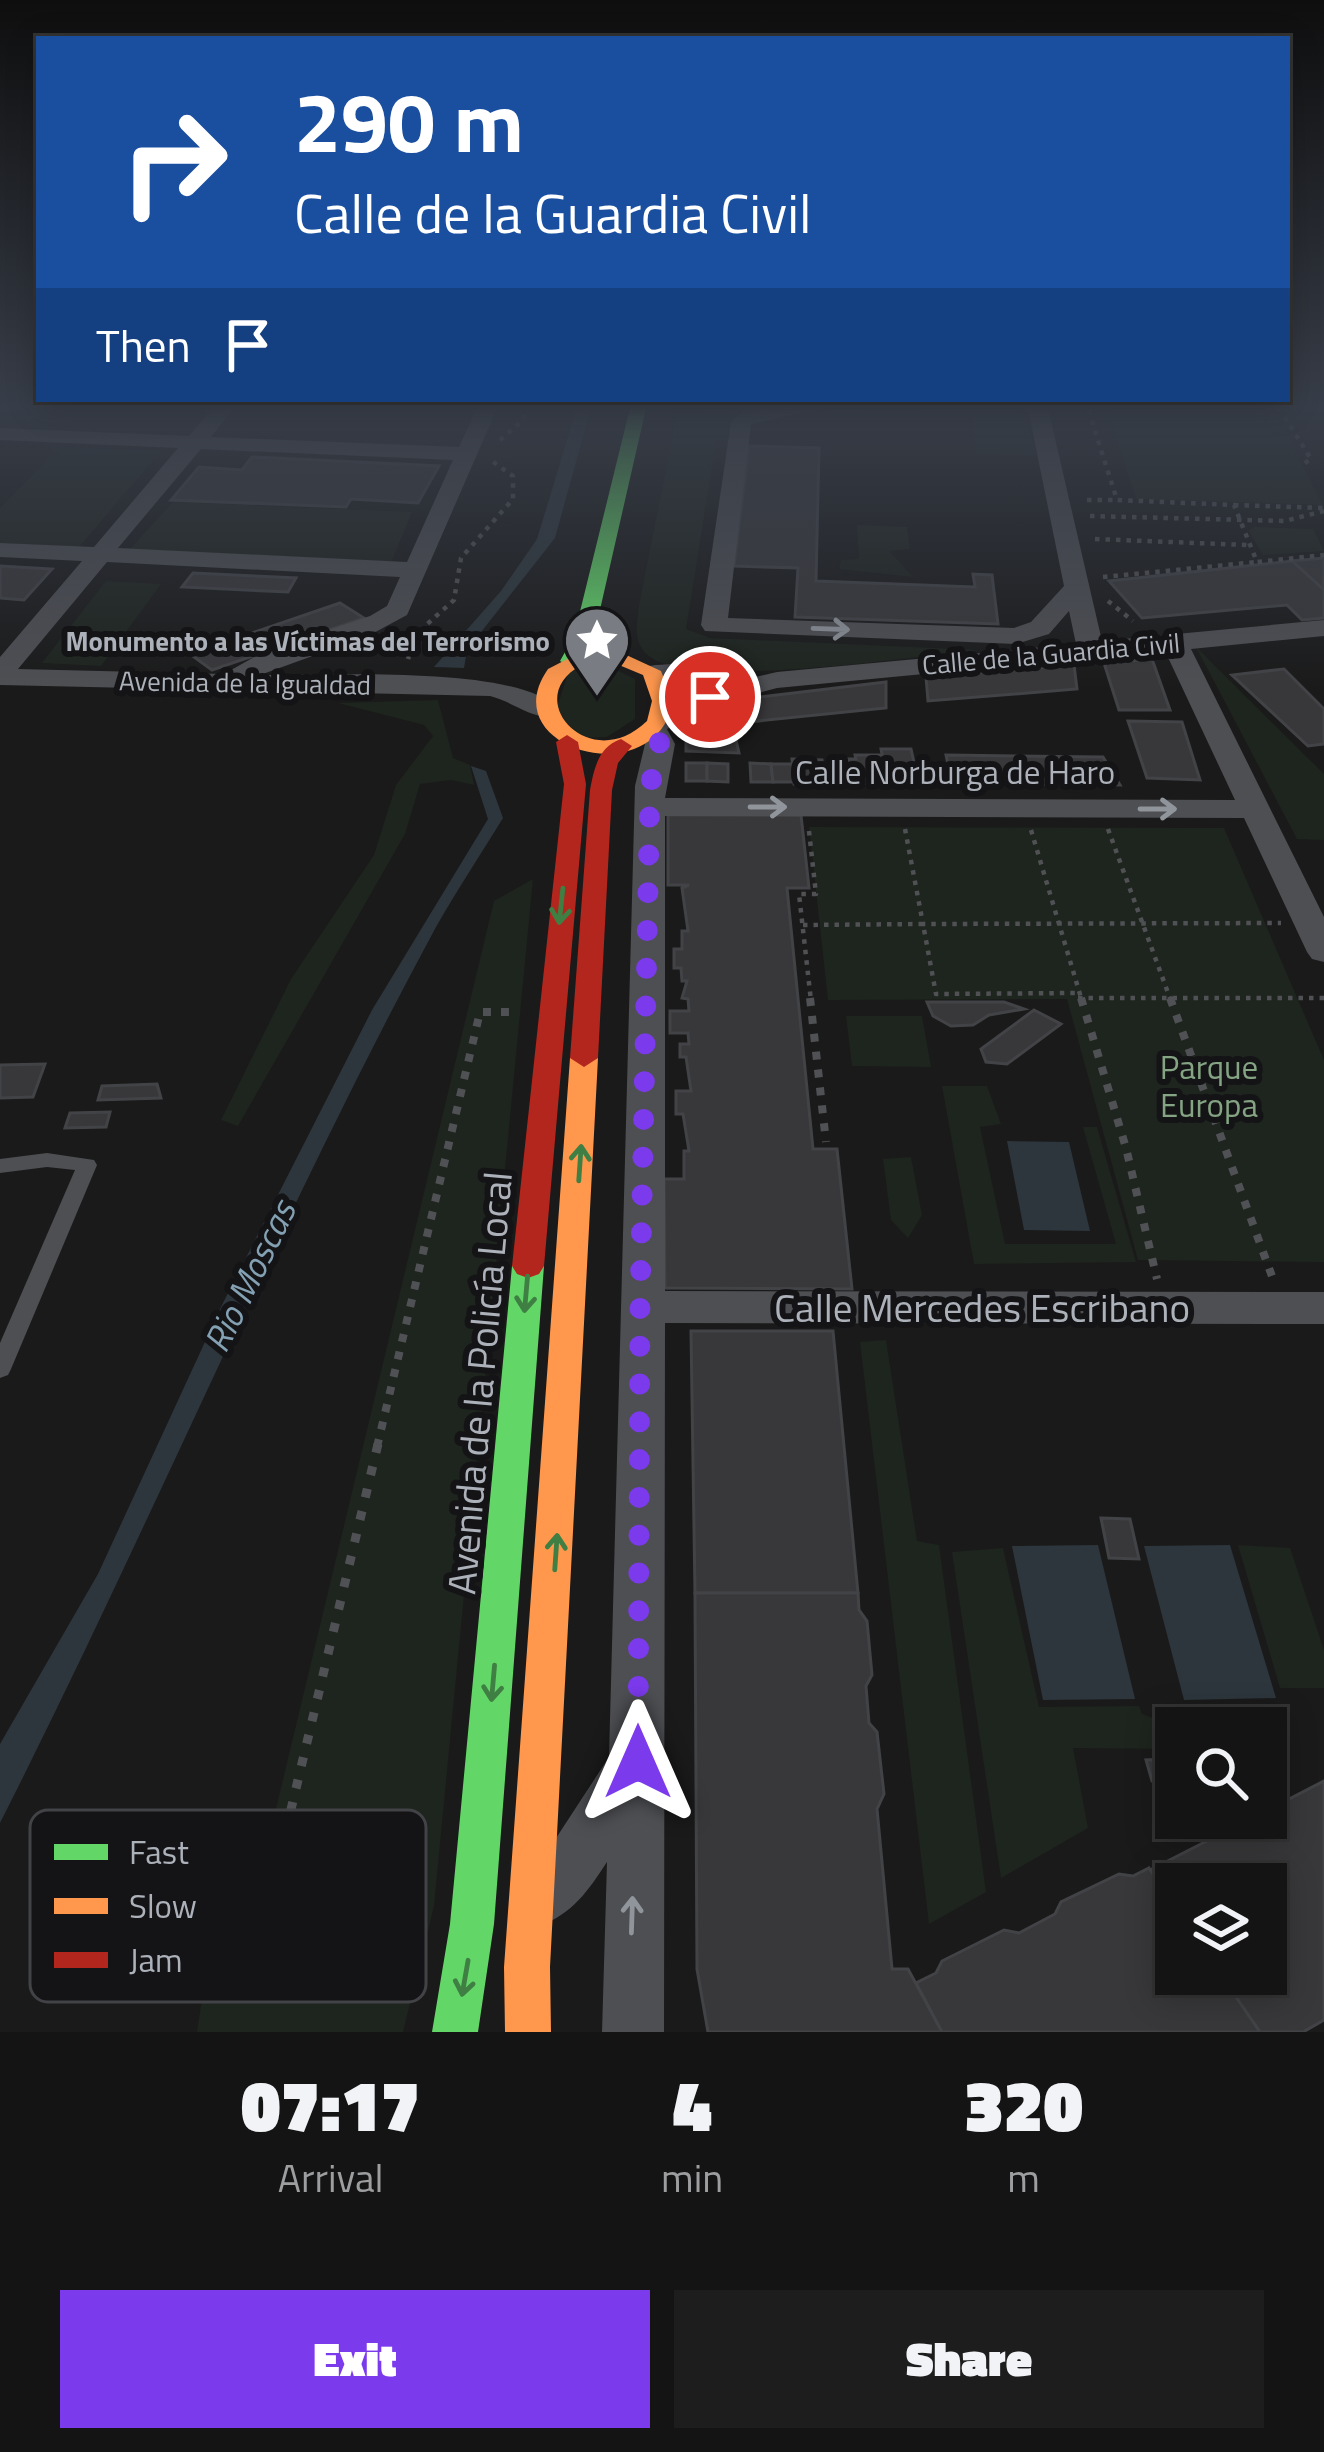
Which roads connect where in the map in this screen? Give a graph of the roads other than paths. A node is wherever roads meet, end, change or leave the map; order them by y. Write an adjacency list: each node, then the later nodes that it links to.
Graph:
1 (147, 499): 8 (street)
2 (451, 499): 9 (street)
3 (617, 499): 16 (main road)
4 (641, 499): 15 (main road)
5 (731, 499): 13 (street, Calle de la Guardia Civil, one-way to 13)
6 (1058, 499): 10 (street)
7 (0, 550): 8 (street)
8 (100, 554): 9 (street); 18 (street)
9 (416, 570): 20 (street)
10 (1077, 587): 13 (street); 14 (street)
11 (1324, 628): 12 (street, Calle de la Guardia Civil)
12 (1174, 642): 14 (street, Calle de la Guardia Civil); 26 (street)
13 (1022, 645): 14 (street, Calle de la Guardia Civil); 19 (street, Calle de la Guardia Civil)
14 (1104, 648)
15 (622, 658): 16 (main road); 17 (main road)
16 (563, 666): 21 (street, Avenida de la Igualdad); 22 (main road)
17 (651, 671): 19 (street, Calle de la Guardia Civil); 23 (main road)
18 (0, 675): 20 (street, Avenida de la Igualdad)
19 (777, 680): 23 (street, Calle de la Guardia Civil)
20 (230, 682): 21 (street, Avenida de la Igualdad)
21 (490, 688): 22 (street, Avenida de la Igualdad)
22 (545, 710): 24 (main road)
23 (646, 733): 24 (main road); 25 (street); 33 (main road, one-way to 23)
24 (567, 742): 34 (main road, Avenida de la Policía Local, one-way to 34)
25 (651, 807): 26 (street, Calle Norburga de Haro, one-way to 26); 29 (street)
26 (1258, 809): 27 (street)
27 (1324, 952)
28 (0, 1166): 31 (lane)
29 (640, 1307): 30 (street, Calle Mercedes Escribano); 32 (street)
30 (1304, 1308)
31 (0, 1369)
32 (638, 1762): 33 (street); 36 (street, one-way to 32)
33 (533, 1904): 35 (main road)
34 (455, 2032)
35 (528, 2032)
36 (632, 2032)

